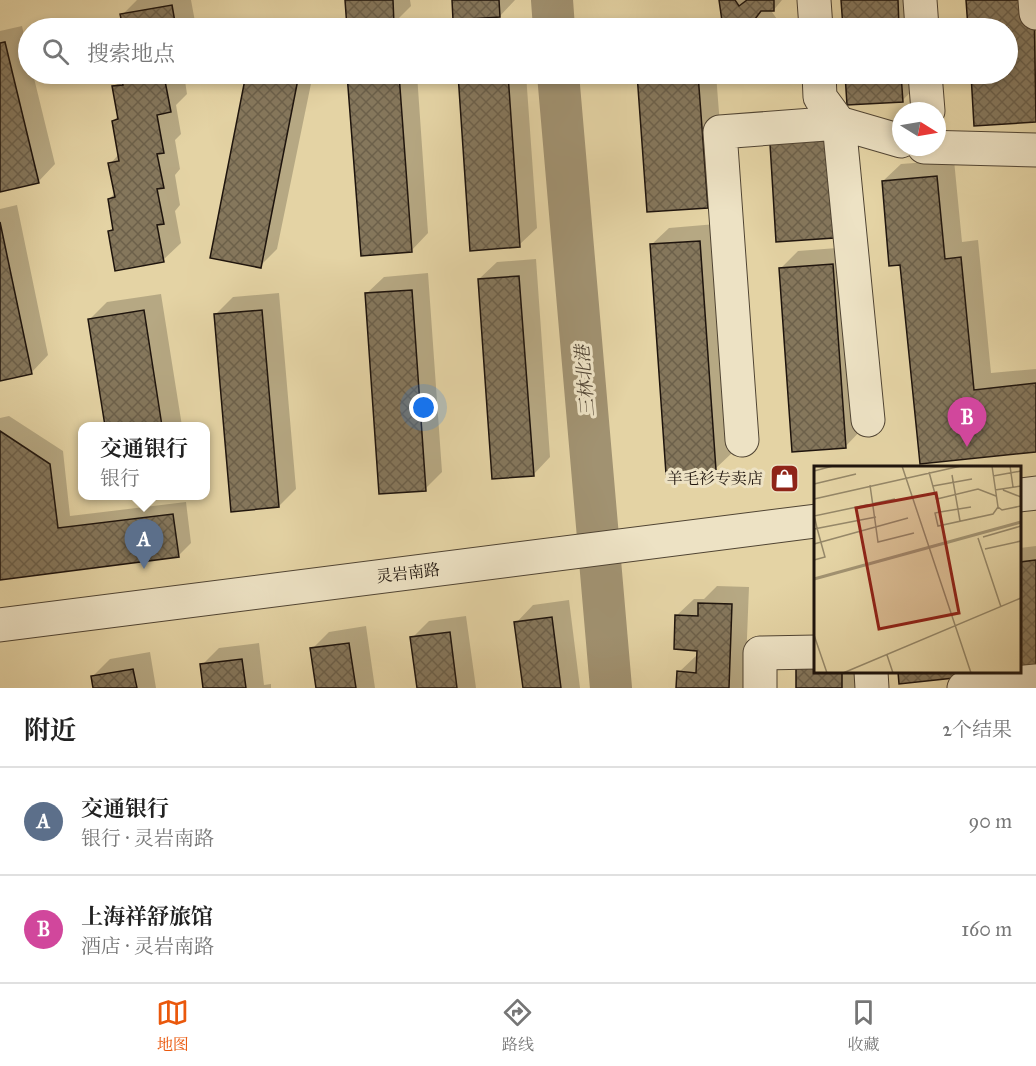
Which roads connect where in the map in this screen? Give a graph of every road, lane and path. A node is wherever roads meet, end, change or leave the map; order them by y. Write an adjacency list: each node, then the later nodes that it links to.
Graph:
1 (814, 0): 5 (street)
2 (920, 0): 6 (street)
3 (1035, 0): 4 (street)
4 (1036, 13)
5 (815, 18)
6 (921, 18)
7 (819, 84): 10 (street)
8 (926, 84): 9 (street)
9 (927, 102)
10 (839, 123): 11 (street); 14 (street); 15 (street)
11 (892, 138)
12 (946, 147): 13 (street)
13 (1036, 150)
14 (868, 420)
15 (742, 440)
16 (1036, 493): 17 (street)
17 (1021, 495)
18 (814, 521): 19 (street, 灵岩南路)
19 (0, 625)
20 (814, 652): 24 (street)
21 (871, 673): 25 (street)
22 (1036, 681): 23 (street)
23 (978, 687)
24 (760, 688)
25 (872, 688)

